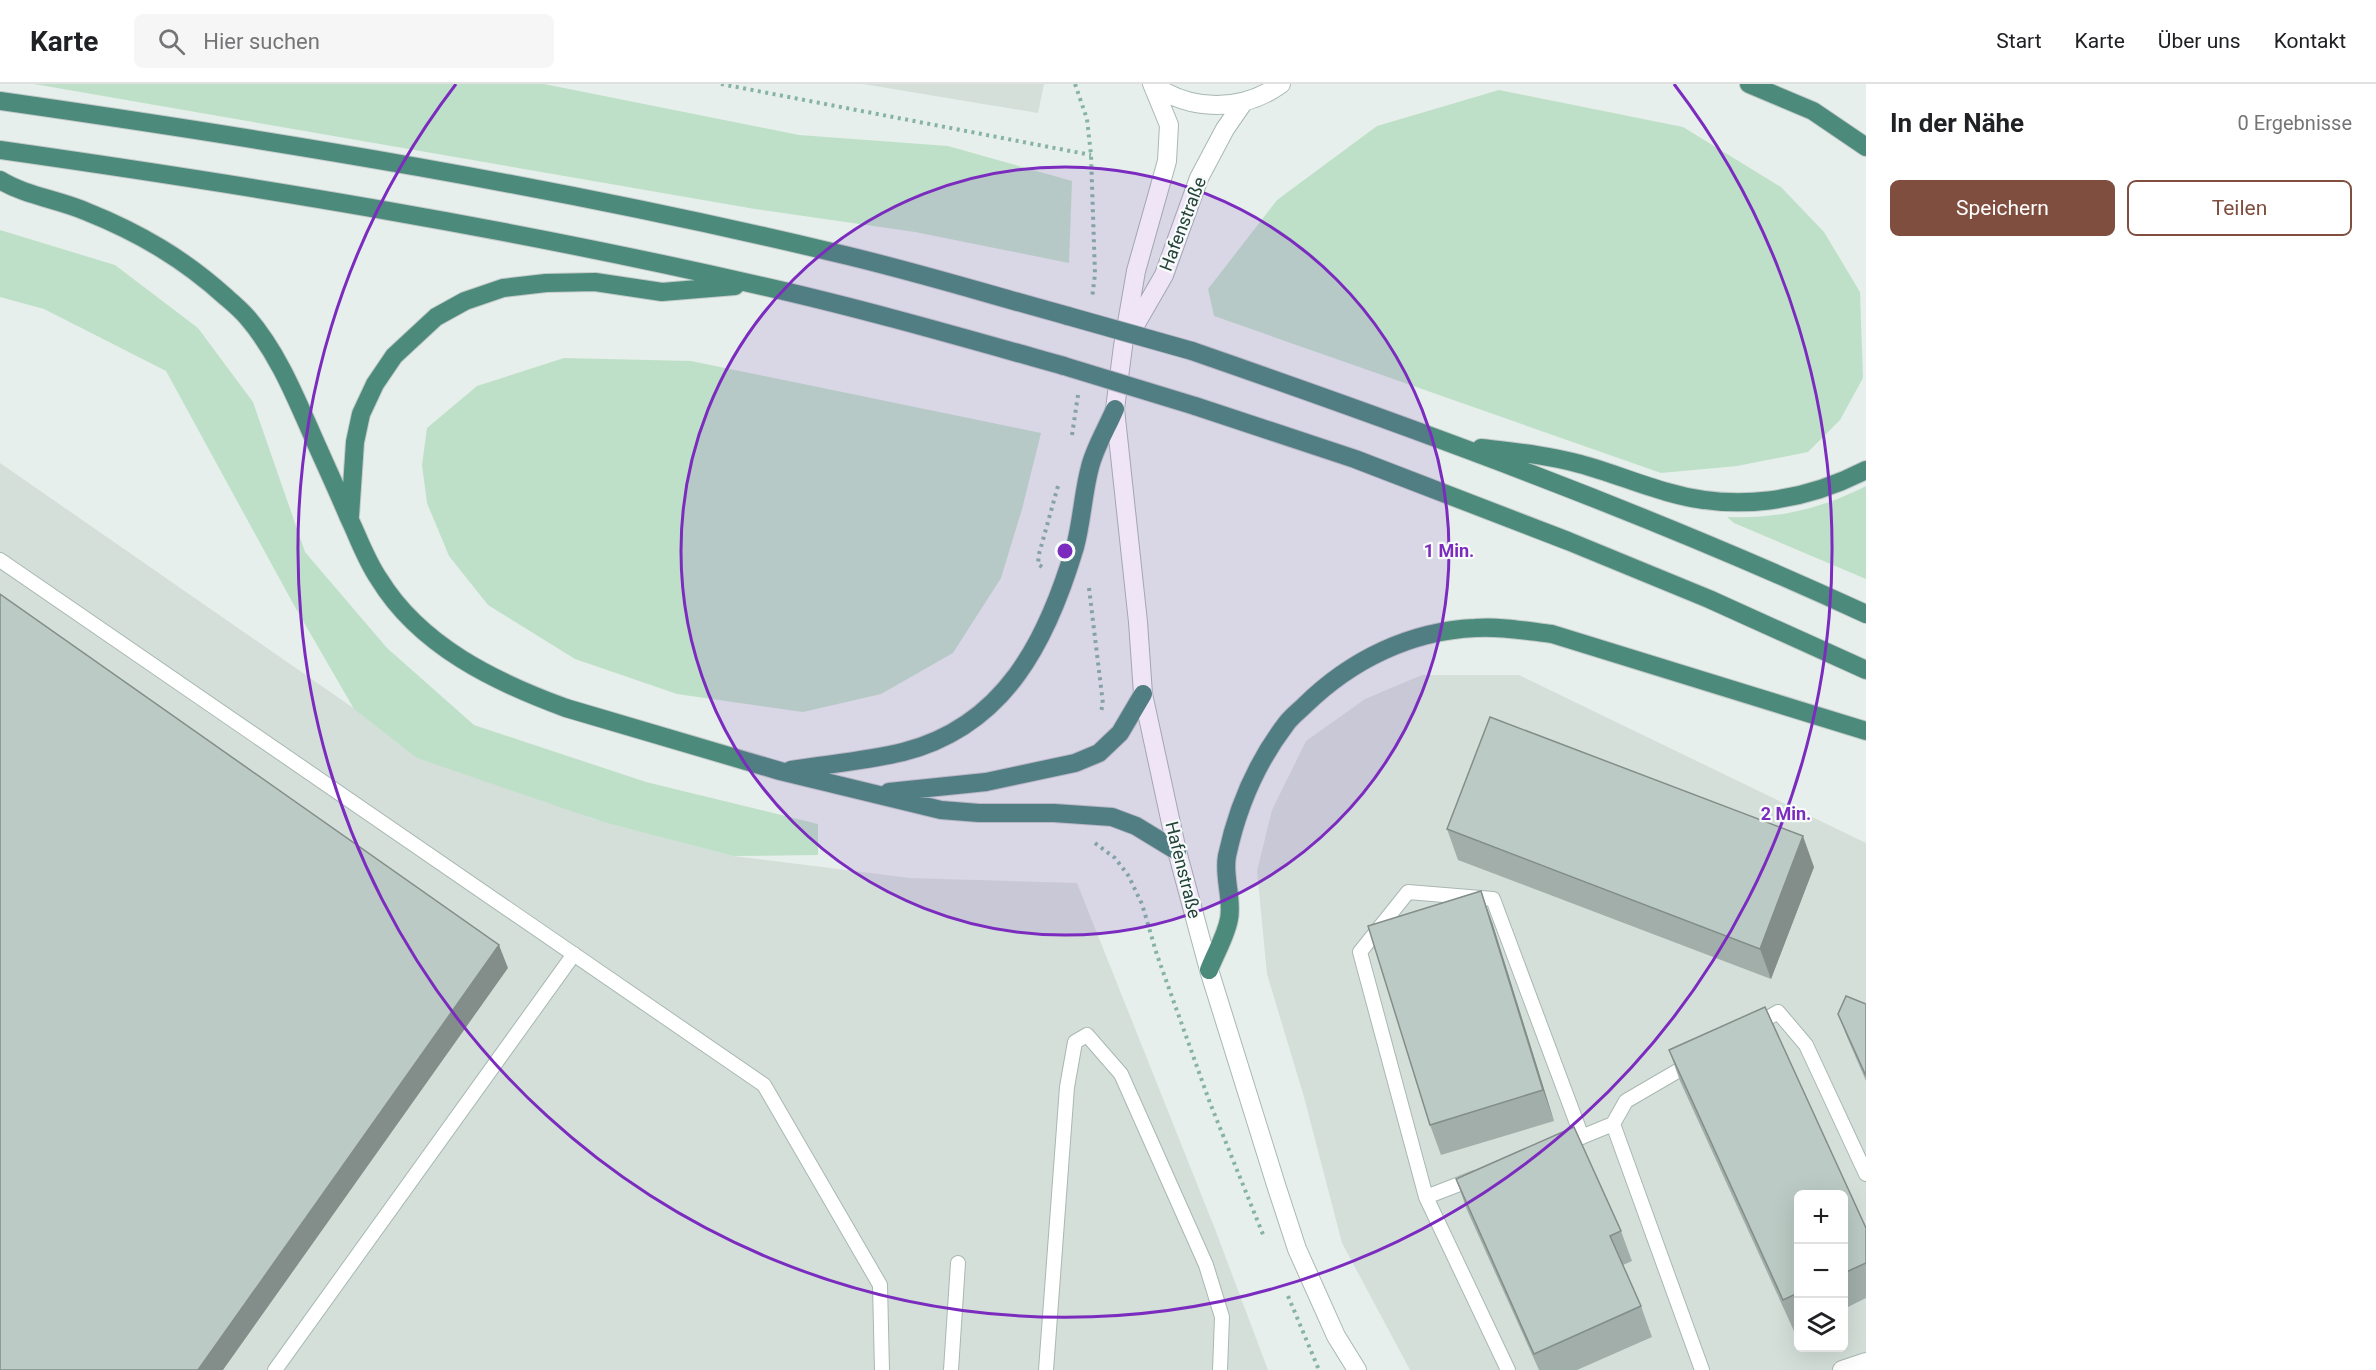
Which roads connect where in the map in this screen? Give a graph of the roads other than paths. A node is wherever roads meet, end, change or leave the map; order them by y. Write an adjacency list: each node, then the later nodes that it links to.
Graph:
1 (1281, 84): 5 (street)
2 (1749, 84): 6 (highway)
3 (1152, 85): 5 (street); 10 (street, Hafenstraße)
4 (0, 101): 12 (highway, bridge)
5 (1243, 103): 10 (street, Hafenstraße)
6 (1866, 147)
7 (0, 150): 9 (highway)
8 (0, 180): 14 (highway)
9 (754, 284): 14 (highway); 17 (highway, bridge)
10 (1123, 346): 11 (street, Hafenstraße)
11 (1115, 409): 18 (street, Hafenstraße); 20 (highway)
12 (1455, 445): 13 (highway); 16 (highway)
13 (1866, 470)
14 (350, 520): 20 (highway)
15 (0, 560): 23 (lane)
16 (1866, 614)
17 (1866, 670)
18 (1143, 694): 21 (highway); 22 (street, Hafenstraße)
19 (1866, 731): 24 (highway)
20 (780, 771): 21 (highway)
21 (875, 793): 22 (highway)
22 (1177, 851): 24 (street, Hafenstraße)
23 (574, 954): 35 (lane); 36 (lane)
24 (1209, 970): 40 (street, Hafenstraße)
25 (1748, 1030): 31 (lane)
26 (1707, 1054): 27 (lane)
27 (1613, 1124): 28 (lane); 42 (lane)
28 (1582, 1137): 29 (lane); 32 (lane)
29 (1560, 1145)
30 (1493, 1171): 32 (lane)
31 (1866, 1174)
32 (1426, 1197): 41 (lane)
33 (958, 1263): 37 (lane)
34 (1866, 1362): 43 (street)
35 (275, 1370)
36 (882, 1370)
37 (951, 1370)
38 (1046, 1370): 39 (lane)
39 (1220, 1370)
40 (1357, 1370)
41 (1508, 1370)
42 (1701, 1370)
43 (1842, 1370)

